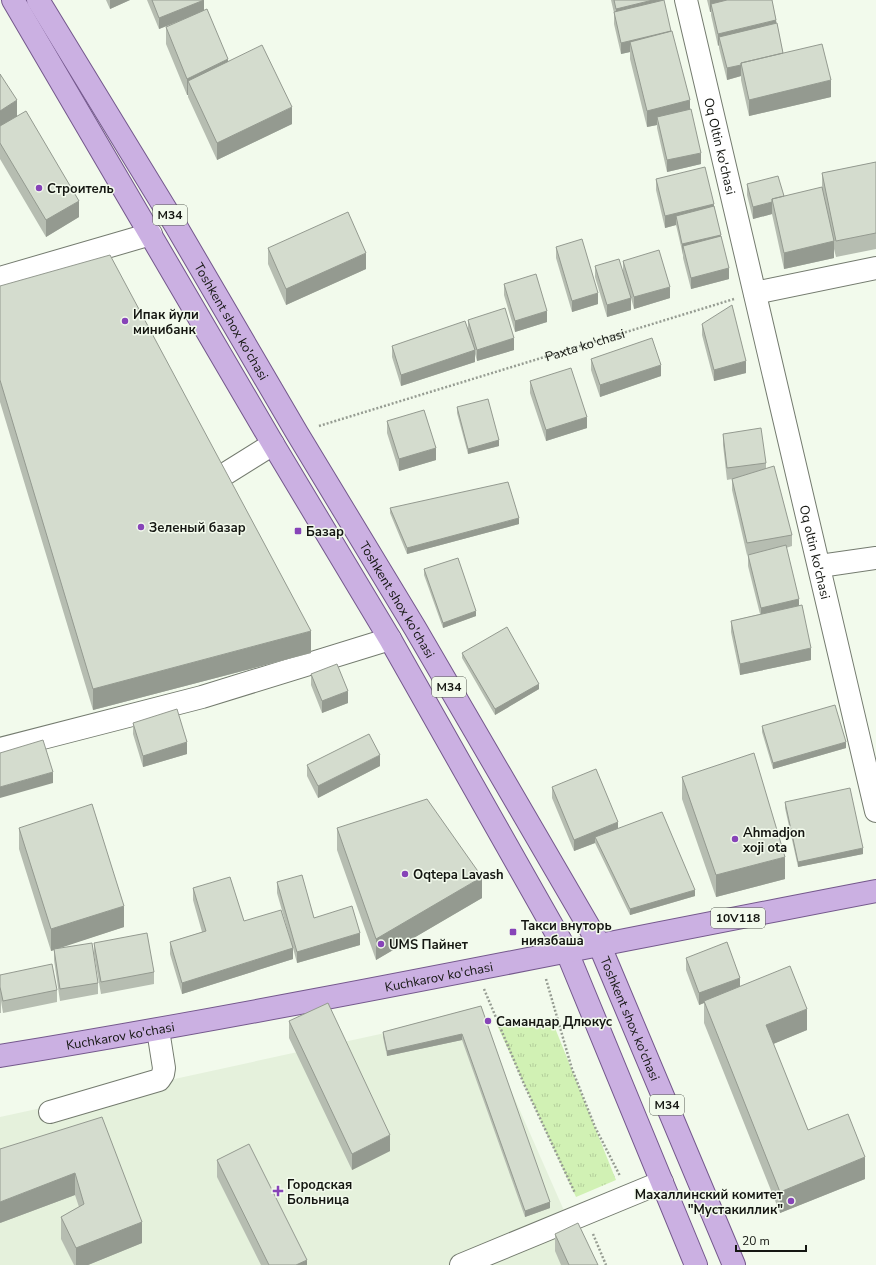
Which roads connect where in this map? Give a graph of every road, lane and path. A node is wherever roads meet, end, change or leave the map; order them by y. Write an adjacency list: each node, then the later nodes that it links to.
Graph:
1 (13, 0): 4 (main road, Toshkent shox ko'chasi / M34)
2 (38, 0): 8 (main road, Toshkent shox ko'chasi / M34)
3 (686, 0): 7 (street, Oq Oltin ko'chasi)
4 (151, 234): 6 (street); 9 (main road, Toshkent shox ko'chasi / M34)
5 (876, 268): 7 (street)
6 (0, 278)
7 (755, 293): 8 (path, Paxta ko'chasi); 12 (street, Oq oltin ko'chasi)
8 (297, 433): 17 (main road, Toshkent shox ko'chasi / M34)
9 (273, 444): 10 (street); 13 (main road, Toshkent shox ko'chasi / M34)
10 (186, 498)
11 (876, 558): 12 (street)
12 (820, 566): 15 (street, Oq oltin ko'chasi)
13 (390, 639): 14 (street); 18 (main road, Toshkent shox ko'chasi / M34)
14 (0, 749)
15 (876, 811)
16 (876, 891): 17 (main road, Kuchkarov ko'chasi / 10V118)
17 (599, 944): 18 (main road, Kuchkarov ko'chasi); 30 (main road, Toshkent shox ko'chasi / M34)
18 (567, 952): 19 (main road, Kuchkarov ko'chasi); 24 (main road, Toshkent shox ko'chasi / M34)
19 (540, 957): 20 (main road, Kuchkarov ko'chasi); 25 (path)
20 (476, 971): 21 (main road, Kuchkarov ko'chasi); 26 (path)
21 (158, 1030): 22 (main road, Kuchkarov ko'chasi); 23 (street)
22 (0, 1056)
23 (50, 1112)
24 (662, 1182): 25 (street); 29 (main road, Toshkent shox ko'chasi / M34)
25 (630, 1195): 26 (street)
26 (584, 1214): 27 (street); 28 (path)
27 (461, 1265)
28 (606, 1265)
29 (696, 1265)
30 (734, 1265)

